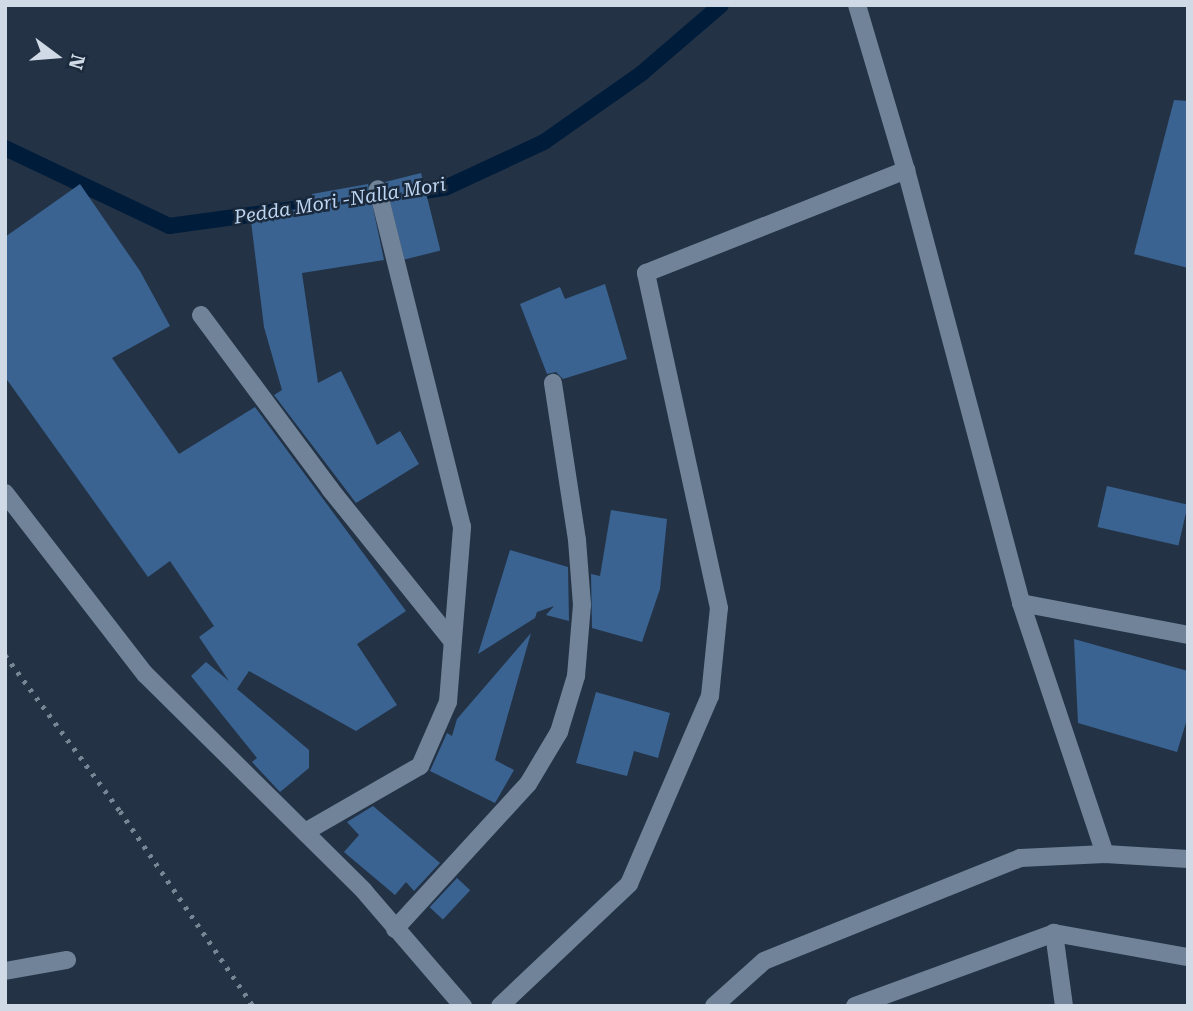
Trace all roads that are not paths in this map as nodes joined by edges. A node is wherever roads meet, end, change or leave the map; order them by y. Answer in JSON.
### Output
{"nodes":[{"id":1,"x":857,"y":5,"type":"edge"},
{"id":2,"x":906,"y":170,"type":"junction"},
{"id":3,"x":378,"y":189,"type":"dead end"},
{"id":4,"x":201,"y":315,"type":"dead end"},
{"id":5,"x":553,"y":383,"type":"dead end"},
{"id":6,"x":5,"y":493,"type":"edge"},
{"id":7,"x":1021,"y":603,"type":"junction"},
{"id":8,"x":1188,"y":635,"type":"edge"},
{"id":9,"x":452,"y":640,"type":"junction"},
{"id":10,"x":305,"y":832,"type":"junction"},
{"id":11,"x":1105,"y":854,"type":"junction"},
{"id":12,"x":1188,"y":859,"type":"edge"},
{"id":13,"x":395,"y":929,"type":"junction"},
{"id":14,"x":1054,"y":933,"type":"junction"},
{"id":15,"x":1188,"y":957,"type":"edge"},
{"id":16,"x":67,"y":960,"type":"dead end"},
{"id":17,"x":5,"y":971,"type":"edge"},
{"id":18,"x":463,"y":1006,"type":"edge"},
{"id":19,"x":500,"y":1006,"type":"edge"},
{"id":20,"x":714,"y":1006,"type":"edge"},
{"id":21,"x":855,"y":1006,"type":"edge"},
{"id":22,"x":1064,"y":1006,"type":"edge"}],
"edges":[{"from":1,"to":2,"type":"street"},
{"from":2,"to":7,"type":"street"},
{"from":2,"to":19,"type":"street"},
{"from":3,"to":9,"type":"street"},
{"from":4,"to":9,"type":"street"},
{"from":5,"to":13,"type":"street"},
{"from":6,"to":10,"type":"street"},
{"from":7,"to":8,"type":"street"},
{"from":7,"to":11,"type":"street"},
{"from":9,"to":10,"type":"street"},
{"from":10,"to":13,"type":"street"},
{"from":11,"to":12,"type":"street"},
{"from":11,"to":20,"type":"street"},
{"from":13,"to":18,"type":"street"},
{"from":14,"to":15,"type":"street"},
{"from":14,"to":21,"type":"street"},
{"from":14,"to":22,"type":"street"},
{"from":16,"to":17,"type":"street"}]}
